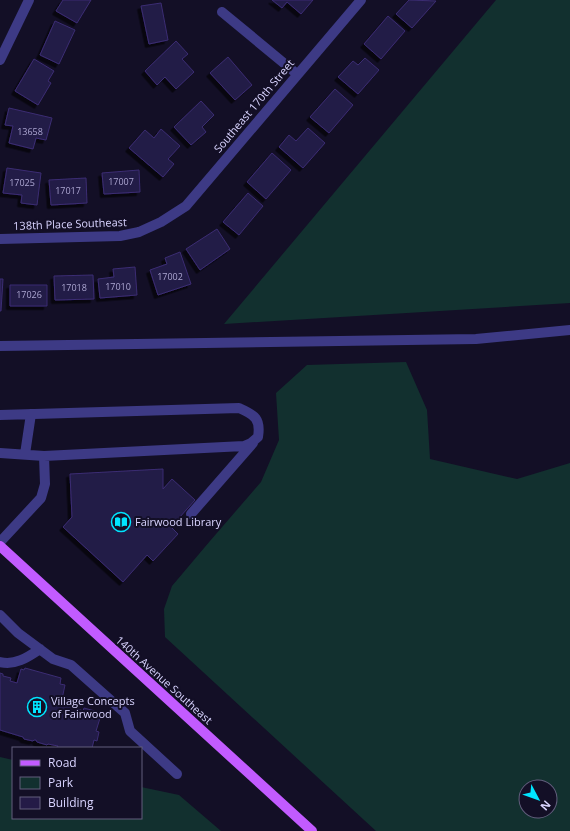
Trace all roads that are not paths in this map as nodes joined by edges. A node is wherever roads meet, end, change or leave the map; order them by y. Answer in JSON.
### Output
{"nodes":[{"id":1,"x":29,"y":0,"type":"edge"},
{"id":2,"x":361,"y":0,"type":"edge"},
{"id":3,"x":222,"y":12,"type":"dead end"},
{"id":4,"x":0,"y":60,"type":"edge"},
{"id":5,"x":297,"y":74,"type":"junction"},
{"id":6,"x":161,"y":222,"type":"joint"},
{"id":7,"x":0,"y":239,"type":"edge"},
{"id":8,"x":570,"y":330,"type":"edge"},
{"id":9,"x":0,"y":346,"type":"edge"},
{"id":10,"x":31,"y":414,"type":"junction"},
{"id":11,"x":0,"y":415,"type":"edge"},
{"id":12,"x":258,"y":437,"type":"junction"},
{"id":13,"x":0,"y":453,"type":"edge"},
{"id":14,"x":25,"y":454,"type":"junction"},
{"id":15,"x":44,"y":456,"type":"junction"},
{"id":16,"x":191,"y":514,"type":"dead end"},
{"id":17,"x":0,"y":542,"type":"edge"},
{"id":18,"x":0,"y":546,"type":"edge"},
{"id":19,"x":0,"y":615,"type":"edge"},
{"id":20,"x":40,"y":649,"type":"junction"},
{"id":21,"x":0,"y":662,"type":"edge"},
{"id":22,"x":177,"y":774,"type":"dead end"},
{"id":23,"x":312,"y":831,"type":"edge"}],
"edges":[{"from":1,"to":4,"type":"street"},
{"from":2,"to":5,"type":"street","name":"Southeast 170th Street"},
{"from":3,"to":5,"type":"street"},
{"from":5,"to":6,"type":"street","name":"Southeast 170th Street"},
{"from":6,"to":7,"type":"street","name":"138th Place Southeast"},
{"from":8,"to":9,"type":"street"},
{"from":10,"to":11,"type":"street"},
{"from":10,"to":12,"type":"street"},
{"from":10,"to":14,"type":"street"},
{"from":12,"to":15,"type":"street"},
{"from":12,"to":16,"type":"street"},
{"from":13,"to":14,"type":"street"},
{"from":14,"to":15,"type":"street"},
{"from":15,"to":17,"type":"street"},
{"from":18,"to":23,"type":"main road","name":"140th Avenue Southeast"},
{"from":19,"to":20,"type":"street"},
{"from":20,"to":21,"type":"street"},
{"from":20,"to":22,"type":"street"}]}
